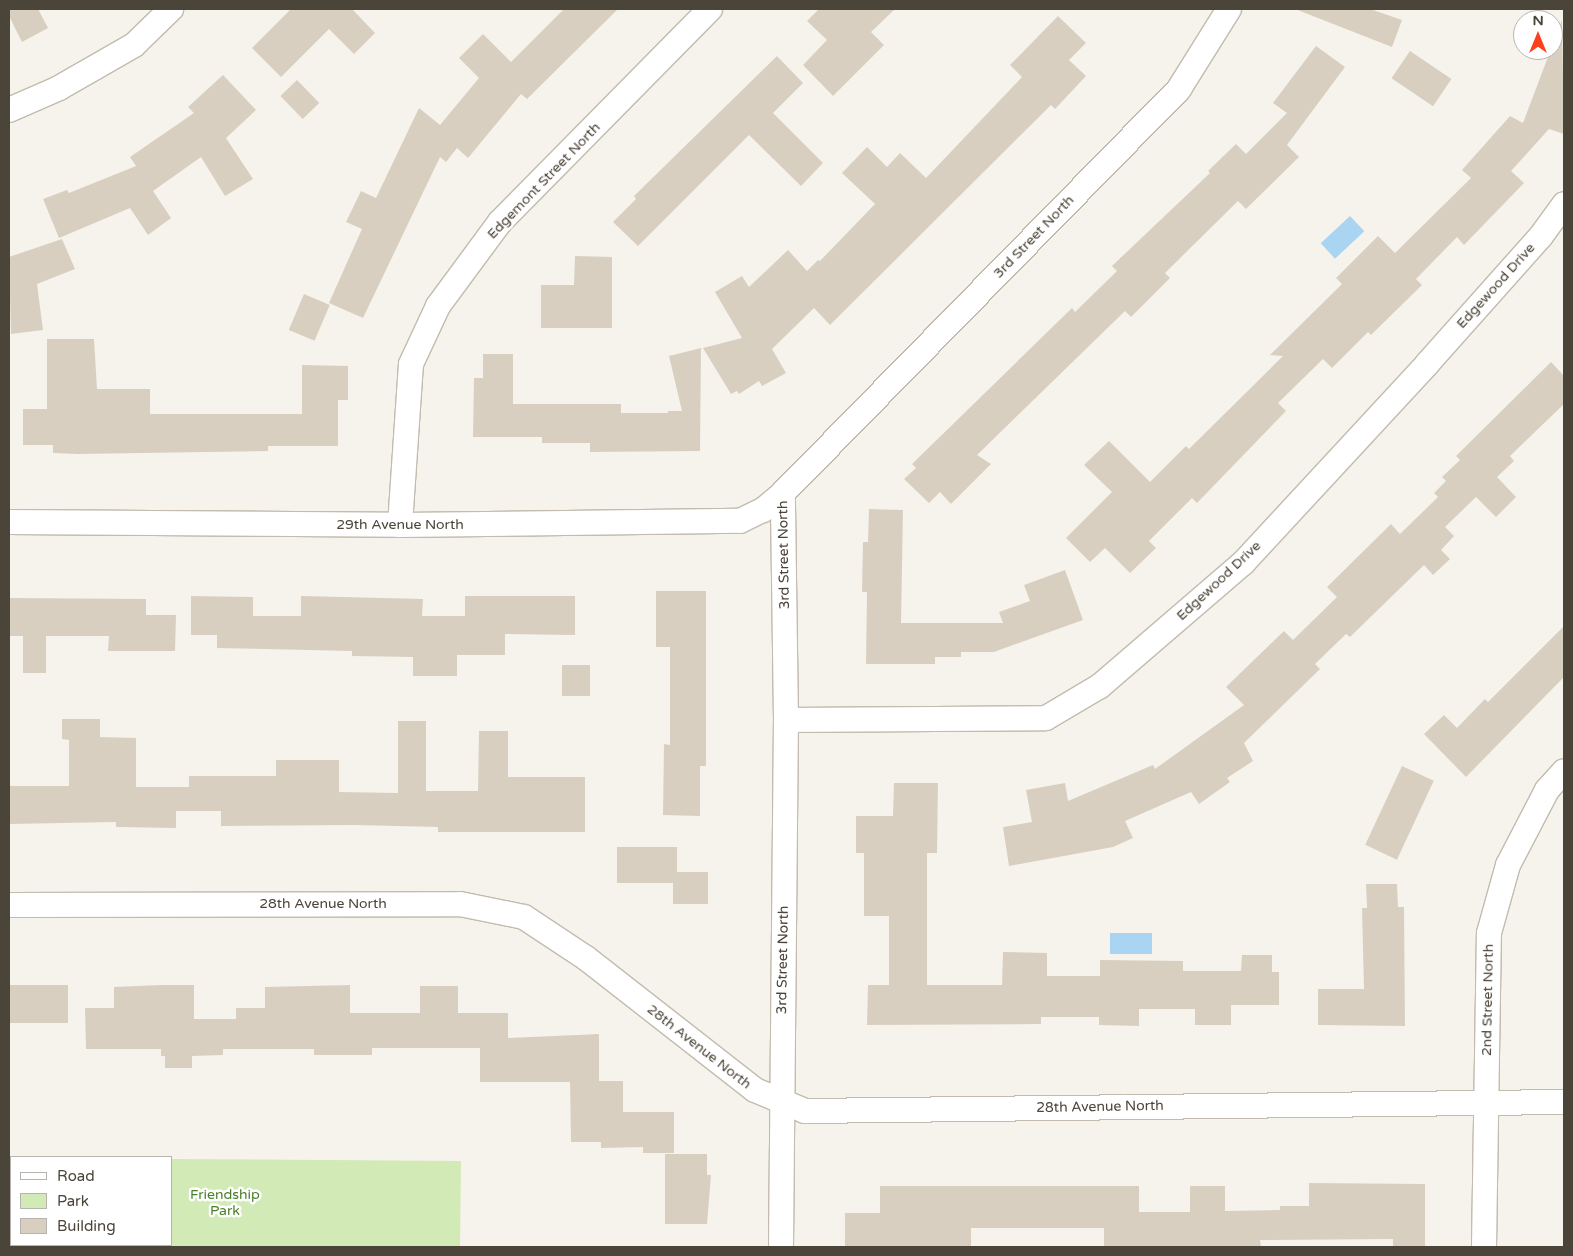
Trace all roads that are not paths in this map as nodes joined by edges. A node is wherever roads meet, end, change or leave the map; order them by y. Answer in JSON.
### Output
{"nodes":[{"id":1,"x":171,"y":9,"type":"edge"},
{"id":2,"x":710,"y":9,"type":"edge"},
{"id":3,"x":1229,"y":9,"type":"edge"},
{"id":4,"x":9,"y":110,"type":"edge"},
{"id":5,"x":1564,"y":204,"type":"edge"},
{"id":6,"x":783,"y":493,"type":"junction"},
{"id":7,"x":9,"y":522,"type":"edge"},
{"id":8,"x":400,"y":525,"type":"junction"},
{"id":9,"x":786,"y":720,"type":"junction"},
{"id":10,"x":1564,"y":771,"type":"edge"},
{"id":11,"x":9,"y":905,"type":"edge"},
{"id":12,"x":1486,"y":1101,"type":"junction"},
{"id":13,"x":782,"y":1102,"type":"junction"},
{"id":14,"x":1564,"y":1102,"type":"edge"},
{"id":15,"x":781,"y":1247,"type":"edge"},
{"id":16,"x":1484,"y":1247,"type":"edge"}],
"edges":[{"from":1,"to":4,"type":"street"},
{"from":2,"to":8,"type":"street","name":"Edgemont Street North"},
{"from":3,"to":6,"type":"street","name":"3rd Street North"},
{"from":5,"to":9,"type":"street","name":"Edgewood Drive"},
{"from":6,"to":8,"type":"street","name":"29th Avenue North"},
{"from":6,"to":9,"type":"street","name":"3rd Street North"},
{"from":7,"to":8,"type":"street","name":"29th Avenue North"},
{"from":9,"to":13,"type":"street","name":"3rd Street North"},
{"from":10,"to":12,"type":"street","name":"2nd Street North"},
{"from":11,"to":13,"type":"street","name":"28th Avenue North"},
{"from":12,"to":13,"type":"street","name":"28th Avenue North"},
{"from":12,"to":14,"type":"street","name":"28th Avenue North"},
{"from":12,"to":16,"type":"street","name":"2nd Street North"},
{"from":13,"to":15,"type":"street","name":"3rd Street North"}]}
